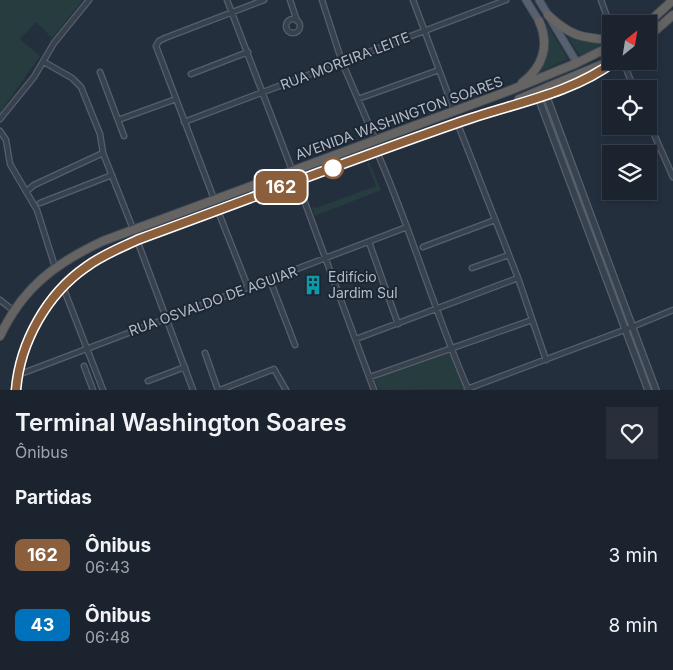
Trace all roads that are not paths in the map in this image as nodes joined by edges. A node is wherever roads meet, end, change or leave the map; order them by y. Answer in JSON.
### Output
{"nodes":[{"id":1,"x":89,"y":0,"type":"edge"},
{"id":2,"x":227,"y":0,"type":"edge"},
{"id":3,"x":264,"y":0,"type":"edge"},
{"id":4,"x":290,"y":0,"type":"edge"},
{"id":5,"x":322,"y":0,"type":"edge"},
{"id":6,"x":413,"y":0,"type":"edge"},
{"id":7,"x":506,"y":0,"type":"edge"},
{"id":8,"x":526,"y":0,"type":"edge"},
{"id":9,"x":539,"y":0,"type":"edge"},
{"id":10,"x":601,"y":0,"type":"edge"},
{"id":11,"x":673,"y":0,"type":"edge"},
{"id":12,"x":232,"y":13,"type":"junction"},
{"id":13,"x":548,"y":14,"type":"junction"},
{"id":14,"x":606,"y":15,"type":"edge"},
{"id":15,"x":657,"y":15,"type":"edge"},
{"id":16,"x":673,"y":15,"type":"edge"},
{"id":17,"x":297,"y":21,"type":"dead end"},
{"id":18,"x":538,"y":21,"type":"joint"},
{"id":19,"x":658,"y":28,"type":"edge"},
{"id":20,"x":424,"y":31,"type":"junction"},
{"id":21,"x":602,"y":40,"type":"edge"},
{"id":22,"x":602,"y":51,"type":"edge"},
{"id":23,"x":248,"y":52,"type":"junction"},
{"id":24,"x":44,"y":62,"type":"junction"},
{"id":25,"x":342,"y":62,"type":"junction"},
{"id":26,"x":578,"y":63,"type":"junction"},
{"id":27,"x":602,"y":64,"type":"edge"},
{"id":28,"x":602,"y":69,"type":"edge"},
{"id":29,"x":439,"y":70,"type":"junction"},
{"id":30,"x":100,"y":72,"type":"dead end"},
{"id":31,"x":191,"y":74,"type":"dead end"},
{"id":32,"x":572,"y":77,"type":"junction"},
{"id":33,"x":511,"y":90,"type":"junction"},
{"id":34,"x":264,"y":91,"type":"junction"},
{"id":35,"x":542,"y":96,"type":"junction"},
{"id":36,"x":176,"y":99,"type":"junction"},
{"id":37,"x":358,"y":99,"type":"junction"},
{"id":38,"x":499,"y":108,"type":"junction"},
{"id":39,"x":454,"y":110,"type":"junction"},
{"id":40,"x":0,"y":119,"type":"edge"},
{"id":41,"x":118,"y":120,"type":"junction"},
{"id":42,"x":184,"y":122,"type":"junction"},
{"id":43,"x":458,"y":122,"type":"junction"},
{"id":44,"x":0,"y":131,"type":"edge"},
{"id":45,"x":654,"y":135,"type":"edge"},
{"id":46,"x":124,"y":136,"type":"dead end"},
{"id":47,"x":375,"y":139,"type":"junction"},
{"id":48,"x":377,"y":152,"type":"junction"},
{"id":49,"x":103,"y":153,"type":"junction"},
{"id":50,"x":292,"y":170,"type":"junction"},
{"id":51,"x":112,"y":175,"type":"junction"},
{"id":52,"x":673,"y":177,"type":"edge"},
{"id":53,"x":297,"y":181,"type":"junction"},
{"id":54,"x":28,"y":190,"type":"junction"},
{"id":55,"x":214,"y":199,"type":"junction"},
{"id":56,"x":40,"y":202,"type":"dead end"},
{"id":57,"x":218,"y":211,"type":"junction"},
{"id":58,"x":495,"y":220,"type":"junction"},
{"id":59,"x":407,"y":227,"type":"junction"},
{"id":60,"x":133,"y":229,"type":"junction"},
{"id":61,"x":137,"y":240,"type":"junction"},
{"id":62,"x":368,"y":242,"type":"junction"},
{"id":63,"x":423,"y":248,"type":"dead end"},
{"id":64,"x":508,"y":255,"type":"junction"},
{"id":65,"x":326,"y":257,"type":"junction"},
{"id":66,"x":54,"y":267,"type":"junction"},
{"id":67,"x":472,"y":268,"type":"dead end"},
{"id":68,"x":518,"y":278,"type":"junction"},
{"id":69,"x":270,"y":280,"type":"junction"},
{"id":70,"x":62,"y":287,"type":"junction"},
{"id":71,"x":618,"y":287,"type":"junction"},
{"id":72,"x":248,"y":288,"type":"junction"},
{"id":73,"x":612,"y":290,"type":"junction"},
{"id":74,"x":0,"y":300,"type":"edge"},
{"id":75,"x":436,"y":308,"type":"junction"},
{"id":76,"x":673,"y":310,"type":"edge"},
{"id":77,"x":14,"y":311,"type":"junction"},
{"id":78,"x":166,"y":317,"type":"junction"},
{"id":79,"x":532,"y":320,"type":"junction"},
{"id":80,"x":398,"y":324,"type":"junction"},
{"id":81,"x":630,"y":328,"type":"junction"},
{"id":82,"x":0,"y":336,"type":"edge"},
{"id":83,"x":356,"y":339,"type":"junction"},
{"id":84,"x":295,"y":345,"type":"dead end"},
{"id":85,"x":86,"y":348,"type":"junction"},
{"id":86,"x":450,"y":349,"type":"junction"},
{"id":87,"x":205,"y":353,"type":"dead end"},
{"id":88,"x":546,"y":360,"type":"junction"},
{"id":89,"x":84,"y":366,"type":"dead end"},
{"id":90,"x":185,"y":367,"type":"junction"},
{"id":91,"x":18,"y":375,"type":"junction"},
{"id":92,"x":370,"y":377,"type":"junction"},
{"id":93,"x":148,"y":381,"type":"dead end"},
{"id":94,"x":16,"y":390,"type":"edge"},
{"id":95,"x":93,"y":390,"type":"edge"},
{"id":96,"x":103,"y":390,"type":"edge"},
{"id":97,"x":193,"y":390,"type":"edge"},
{"id":98,"x":219,"y":390,"type":"edge"},
{"id":99,"x":286,"y":390,"type":"edge"},
{"id":100,"x":374,"y":390,"type":"edge"},
{"id":101,"x":466,"y":390,"type":"edge"},
{"id":102,"x":653,"y":390,"type":"edge"}],
"edges":[{"from":1,"to":24,"type":"street"},
{"from":2,"to":12,"type":"street"},
{"from":3,"to":12,"type":"street"},
{"from":4,"to":17,"type":"street"},
{"from":5,"to":25,"type":"street"},
{"from":6,"to":20,"type":"street"},
{"from":7,"to":20,"type":"street","name":"RUA MOREIRA LEITE"},
{"from":8,"to":18,"type":"main road"},
{"from":9,"to":13,"type":"main road"},
{"from":10,"to":14,"type":"street"},
{"from":11,"to":15,"type":"highway"},
{"from":12,"to":23,"type":"street"},
{"from":12,"to":36,"type":"street"},
{"from":13,"to":21,"type":"highway"},
{"from":13,"to":26,"type":"main road"},
{"from":16,"to":19,"type":"highway"},
{"from":18,"to":33,"type":"highway"},
{"from":20,"to":25,"type":"street","name":"RUA MOREIRA LEITE"},
{"from":20,"to":29,"type":"street"},
{"from":22,"to":26,"type":"highway","name":"AVENIDA WASHINGTON SOARES"},
{"from":23,"to":31,"type":"street"},
{"from":23,"to":34,"type":"street"},
{"from":24,"to":40,"type":"street"},
{"from":24,"to":49,"type":"street"},
{"from":25,"to":34,"type":"street","name":"RUA MOREIRA LEITE"},
{"from":25,"to":37,"type":"street"},
{"from":26,"to":32,"type":"highway"},
{"from":26,"to":33,"type":"highway","name":"AVENIDA WASHINGTON SOARES"},
{"from":27,"to":32,"type":"highway"},
{"from":28,"to":35,"type":"highway","name":"AVENIDA WASHINGTON SOARES"},
{"from":29,"to":37,"type":"street"},
{"from":29,"to":39,"type":"street"},
{"from":30,"to":41,"type":"street"},
{"from":32,"to":38,"type":"highway"},
{"from":33,"to":39,"type":"highway","name":"AVENIDA WASHINGTON SOARES"},
{"from":34,"to":42,"type":"street","name":"RUA MOREIRA LEITE"},
{"from":34,"to":50,"type":"street"},
{"from":35,"to":38,"type":"highway","name":"AVENIDA WASHINGTON SOARES"},
{"from":35,"to":71,"type":"street"},
{"from":35,"to":73,"type":"street"},
{"from":36,"to":41,"type":"street"},
{"from":36,"to":42,"type":"street"},
{"from":37,"to":47,"type":"street"},
{"from":38,"to":43,"type":"highway","name":"AVENIDA WASHINGTON SOARES"},
{"from":39,"to":47,"type":"highway","name":"AVENIDA WASHINGTON SOARES"},
{"from":41,"to":46,"type":"street"},
{"from":42,"to":55,"type":"street"},
{"from":43,"to":48,"type":"highway","name":"AVENIDA WASHINGTON SOARES"},
{"from":43,"to":58,"type":"street"},
{"from":44,"to":54,"type":"street"},
{"from":45,"to":52,"type":"street"},
{"from":47,"to":50,"type":"highway","name":"AVENIDA WASHINGTON SOARES"},
{"from":48,"to":53,"type":"highway","name":"AVENIDA WASHINGTON SOARES"},
{"from":48,"to":59,"type":"street"},
{"from":49,"to":51,"type":"street"},
{"from":49,"to":54,"type":"street"},
{"from":50,"to":55,"type":"highway","name":"AVENIDA WASHINGTON SOARES"},
{"from":51,"to":56,"type":"street"},
{"from":51,"to":60,"type":"street"},
{"from":53,"to":57,"type":"highway","name":"AVENIDA WASHINGTON SOARES"},
{"from":53,"to":65,"type":"street"},
{"from":54,"to":66,"type":"street"},
{"from":55,"to":60,"type":"highway","name":"AVENIDA WASHINGTON SOARES"},
{"from":57,"to":61,"type":"highway","name":"AVENIDA WASHINGTON SOARES"},
{"from":57,"to":72,"type":"street"},
{"from":58,"to":63,"type":"street"},
{"from":58,"to":64,"type":"street"},
{"from":59,"to":62,"type":"street","name":"RUA OSVALDO DE AGUIAR"},
{"from":59,"to":75,"type":"street"},
{"from":60,"to":66,"type":"highway","name":"AVENIDA WASHINGTON SOARES"},
{"from":61,"to":70,"type":"highway","name":"AVENIDA WASHINGTON SOARES"},
{"from":61,"to":78,"type":"street"},
{"from":62,"to":65,"type":"street","name":"RUA OSVALDO DE AGUIAR"},
{"from":62,"to":80,"type":"street"},
{"from":64,"to":67,"type":"street"},
{"from":64,"to":68,"type":"street"},
{"from":65,"to":69,"type":"street","name":"RUA OSVALDO DE AGUIAR"},
{"from":65,"to":83,"type":"street"},
{"from":66,"to":77,"type":"highway","name":"AVENIDA WASHINGTON SOARES"},
{"from":68,"to":75,"type":"street"},
{"from":68,"to":79,"type":"street"},
{"from":69,"to":72,"type":"street","name":"RUA OSVALDO DE AGUIAR"},
{"from":69,"to":84,"type":"street"},
{"from":70,"to":85,"type":"street"},
{"from":70,"to":91,"type":"highway","name":"AVENIDA WASHINGTON SOARES"},
{"from":71,"to":73,"type":"street"},
{"from":71,"to":81,"type":"street"},
{"from":72,"to":78,"type":"street","name":"RUA OSVALDO DE AGUIAR"},
{"from":73,"to":81,"type":"street"},
{"from":74,"to":77,"type":"street"},
{"from":75,"to":80,"type":"street"},
{"from":75,"to":86,"type":"street"},
{"from":76,"to":81,"type":"street"},
{"from":77,"to":82,"type":"highway","name":"AVENIDA WASHINGTON SOARES"},
{"from":78,"to":85,"type":"street","name":"RUA OSVALDO DE AGUIAR"},
{"from":78,"to":90,"type":"street"},
{"from":79,"to":86,"type":"street"},
{"from":79,"to":88,"type":"street"},
{"from":80,"to":83,"type":"street"},
{"from":81,"to":88,"type":"street"},
{"from":81,"to":102,"type":"street"},
{"from":83,"to":92,"type":"street"},
{"from":85,"to":91,"type":"street","name":"RUA OSVALDO DE AGUIAR"},
{"from":85,"to":96,"type":"street"},
{"from":86,"to":92,"type":"street"},
{"from":86,"to":101,"type":"street"},
{"from":87,"to":98,"type":"street"},
{"from":88,"to":101,"type":"street"},
{"from":89,"to":95,"type":"street"},
{"from":90,"to":93,"type":"street"},
{"from":90,"to":97,"type":"street"},
{"from":91,"to":94,"type":"highway","name":"AVENIDA WASHINGTON SOARES"},
{"from":92,"to":100,"type":"street"},
{"from":98,"to":99,"type":"street"}]}
